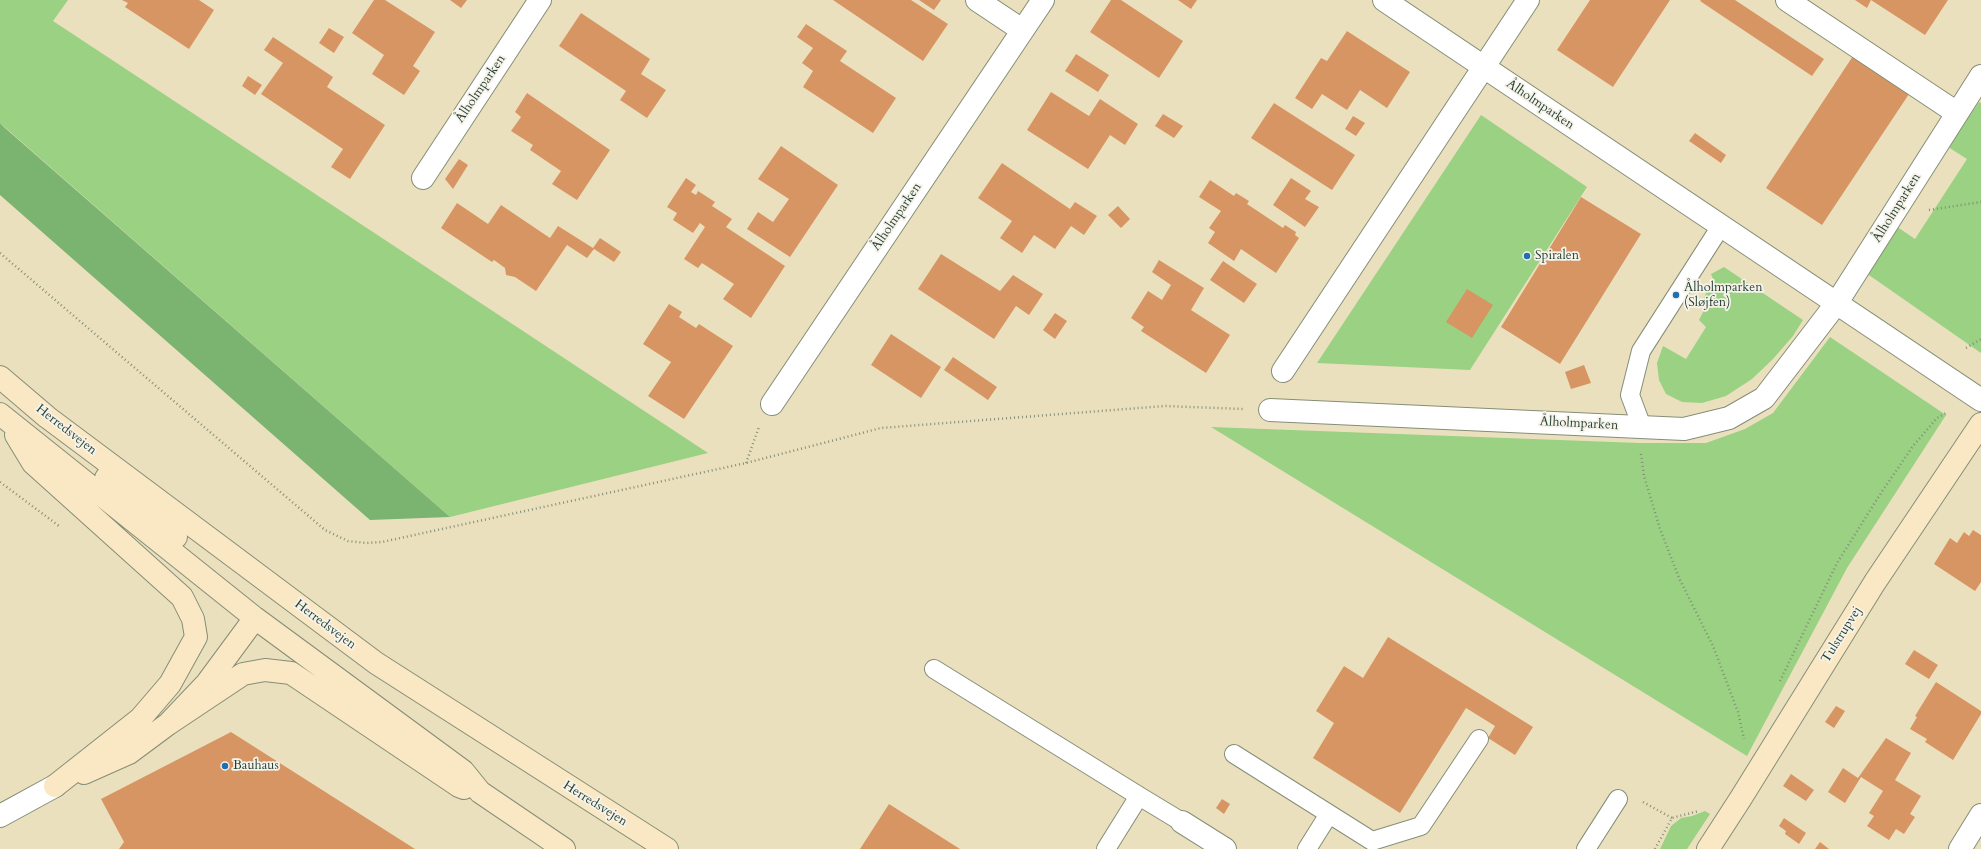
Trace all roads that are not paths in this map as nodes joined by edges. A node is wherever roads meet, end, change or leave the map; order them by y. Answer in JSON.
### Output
{"nodes":[{"id":1,"x":540,"y":0,"type":"edge"},
{"id":2,"x":977,"y":0,"type":"edge"},
{"id":3,"x":1043,"y":0,"type":"edge"},
{"id":4,"x":1384,"y":0,"type":"edge"},
{"id":5,"x":1528,"y":0,"type":"edge"},
{"id":6,"x":1787,"y":0,"type":"edge"},
{"id":7,"x":1022,"y":30,"type":"junction"},
{"id":8,"x":1483,"y":66,"type":"junction"},
{"id":9,"x":1981,"y":76,"type":"edge"},
{"id":10,"x":1957,"y":113,"type":"junction"},
{"id":11,"x":422,"y":178,"type":"dead end"},
{"id":12,"x":1721,"y":226,"type":"junction"},
{"id":13,"x":1836,"y":304,"type":"junction"},
{"id":14,"x":1283,"y":371,"type":"dead end"},
{"id":15,"x":0,"y":377,"type":"edge"},
{"id":16,"x":1981,"y":400,"type":"edge"},
{"id":17,"x":772,"y":404,"type":"road end"},
{"id":18,"x":1270,"y":410,"type":"road end"},
{"id":19,"x":47,"y":416,"type":"junction"},
{"id":20,"x":3,"y":417,"type":"edge"},
{"id":21,"x":1981,"y":424,"type":"edge"},
{"id":22,"x":1642,"y":427,"type":"junction"},
{"id":23,"x":255,"y":618,"type":"junction"},
{"id":24,"x":934,"y":669,"type":"dead end"},
{"id":25,"x":168,"y":724,"type":"junction"},
{"id":26,"x":1479,"y":739,"type":"dead end"},
{"id":27,"x":1234,"y":754,"type":"dead end"},
{"id":28,"x":55,"y":786,"type":"junction"},
{"id":29,"x":480,"y":792,"type":"junction"},
{"id":30,"x":1139,"y":796,"type":"junction"},
{"id":31,"x":1618,"y":800,"type":"dead end"},
{"id":32,"x":1329,"y":814,"type":"junction"},
{"id":33,"x":0,"y":816,"type":"edge"},
{"id":34,"x":1981,"y":816,"type":"edge"},
{"id":35,"x":1182,"y":822,"type":"joint"},
{"id":36,"x":564,"y":849,"type":"edge"},
{"id":37,"x":667,"y":849,"type":"edge"},
{"id":38,"x":1106,"y":849,"type":"edge"},
{"id":39,"x":1225,"y":849,"type":"edge"},
{"id":40,"x":1307,"y":849,"type":"edge"},
{"id":41,"x":1586,"y":849,"type":"edge"},
{"id":42,"x":1708,"y":849,"type":"edge"},
{"id":43,"x":1960,"y":849,"type":"edge"}],
"edges":[{"from":1,"to":11,"type":"street","name":"Ålholmparken"},
{"from":2,"to":7,"type":"street"},
{"from":3,"to":7,"type":"street","name":"Ålholmparken"},
{"from":4,"to":8,"type":"street","name":"Ålholmparken"},
{"from":5,"to":8,"type":"street"},
{"from":6,"to":10,"type":"street"},
{"from":7,"to":17,"type":"street","name":"Ålholmparken"},
{"from":8,"to":12,"type":"street","name":"Ålholmparken"},
{"from":8,"to":14,"type":"street"},
{"from":9,"to":10,"type":"street","name":"Ålholmparken"},
{"from":10,"to":13,"type":"street","name":"Ålholmparken"},
{"from":12,"to":13,"type":"street","name":"Ålholmparken"},
{"from":12,"to":22,"type":"lane"},
{"from":13,"to":16,"type":"street","name":"Ålholmparken"},
{"from":13,"to":22,"type":"street","name":"Ålholmparken"},
{"from":15,"to":19,"type":"street","name":"Herredsvejen"},
{"from":18,"to":22,"type":"street","name":"Ålholmparken"},
{"from":19,"to":23,"type":"street"},
{"from":19,"to":37,"type":"street","name":"Herredsvejen"},
{"from":20,"to":23,"type":"street"},
{"from":20,"to":28,"type":"street"},
{"from":21,"to":42,"type":"street","name":"Tulstrupvej"},
{"from":23,"to":25,"type":"street"},
{"from":23,"to":29,"type":"street"},
{"from":24,"to":30,"type":"lane"},
{"from":25,"to":28,"type":"street"},
{"from":25,"to":29,"type":"street"},
{"from":26,"to":32,"type":"lane"},
{"from":27,"to":32,"type":"lane"},
{"from":28,"to":33,"type":"street"},
{"from":29,"to":36,"type":"street"},
{"from":30,"to":35,"type":"lane"},
{"from":30,"to":38,"type":"lane"},
{"from":31,"to":41,"type":"lane"},
{"from":32,"to":40,"type":"lane"},
{"from":34,"to":43,"type":"street"},
{"from":35,"to":39,"type":"street"}]}
